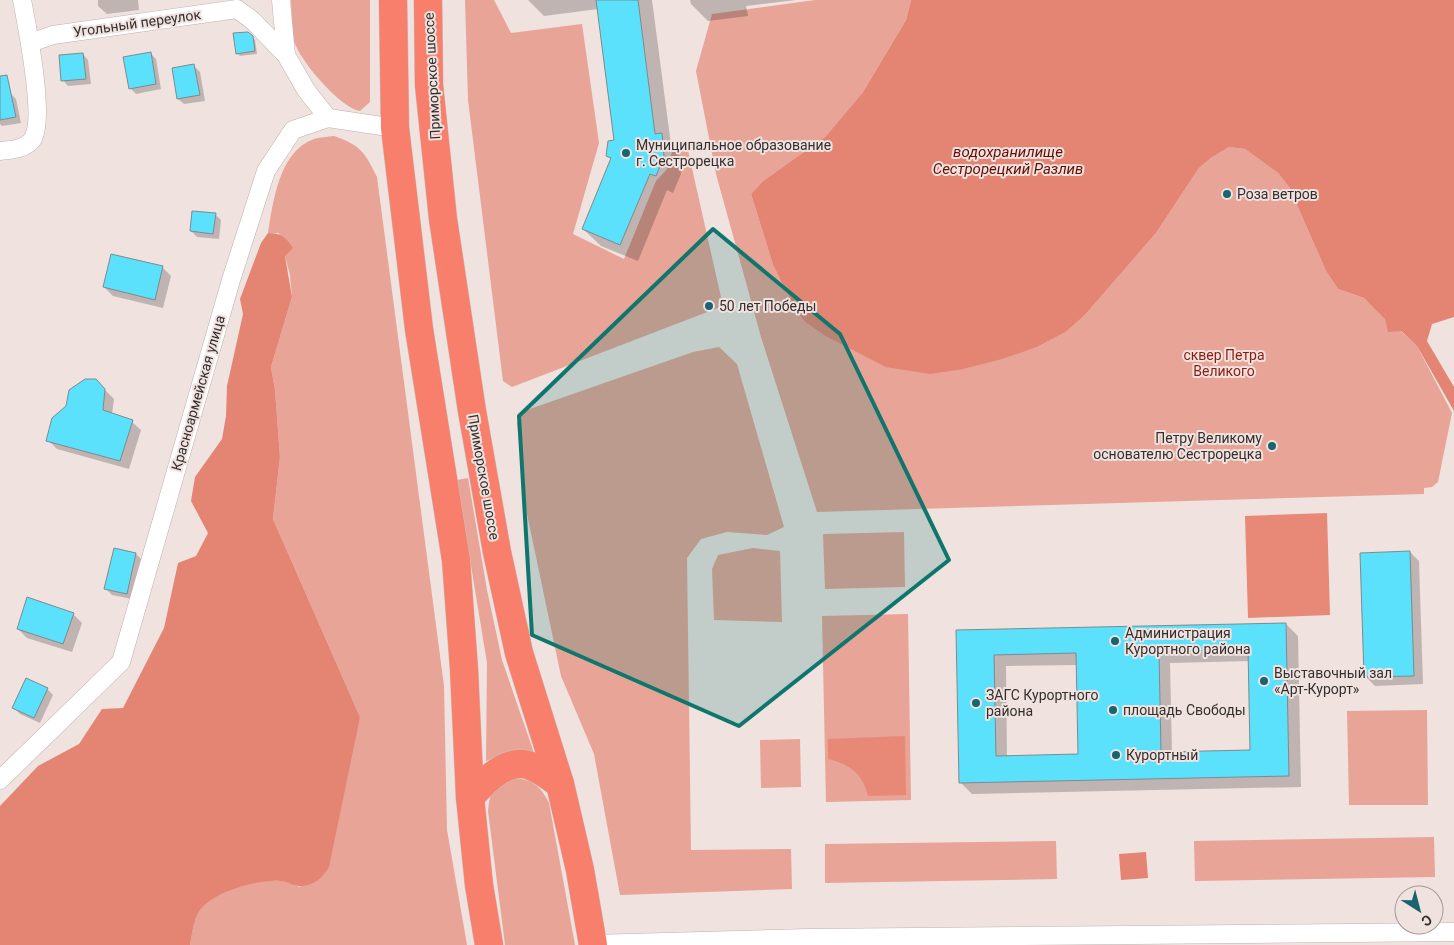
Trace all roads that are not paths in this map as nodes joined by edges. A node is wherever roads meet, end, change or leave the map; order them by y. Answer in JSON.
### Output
{"nodes":[{"id":1,"x":22,"y":0,"type":"edge"},
{"id":2,"x":281,"y":0,"type":"edge"},
{"id":3,"x":393,"y":0,"type":"edge"},
{"id":4,"x":428,"y":0,"type":"edge"},
{"id":5,"x":30,"y":42,"type":"junction"},
{"id":6,"x":286,"y":55,"type":"junction"},
{"id":7,"x":328,"y":118,"type":"junction"},
{"id":8,"x":395,"y":128,"type":"junction"},
{"id":9,"x":0,"y":152,"type":"edge"},
{"id":10,"x":0,"y":780,"type":"edge"},
{"id":11,"x":560,"y":784,"type":"junction"},
{"id":12,"x":470,"y":796,"type":"junction"},
{"id":13,"x":1454,"y":932,"type":"edge"},
{"id":14,"x":715,"y":942,"type":"edge"},
{"id":15,"x":489,"y":945,"type":"edge"},
{"id":16,"x":593,"y":945,"type":"edge"}],
"edges":[{"from":1,"to":5,"type":"street"},
{"from":2,"to":6,"type":"street"},
{"from":3,"to":8,"type":"highway"},
{"from":4,"to":11,"type":"highway","name":"Приморское шоссе"},
{"from":5,"to":6,"type":"street","name":"Угольный переулок"},
{"from":5,"to":9,"type":"street"},
{"from":6,"to":7,"type":"street"},
{"from":7,"to":8,"type":"street"},
{"from":7,"to":10,"type":"street","name":"Красноармейская улица"},
{"from":8,"to":12,"type":"highway"},
{"from":11,"to":12,"type":"highway"},
{"from":11,"to":16,"type":"highway","name":"Приморское шоссе"},
{"from":12,"to":15,"type":"highway"},
{"from":13,"to":14,"type":"street"},
{"from":14,"to":16,"type":"street"}]}
